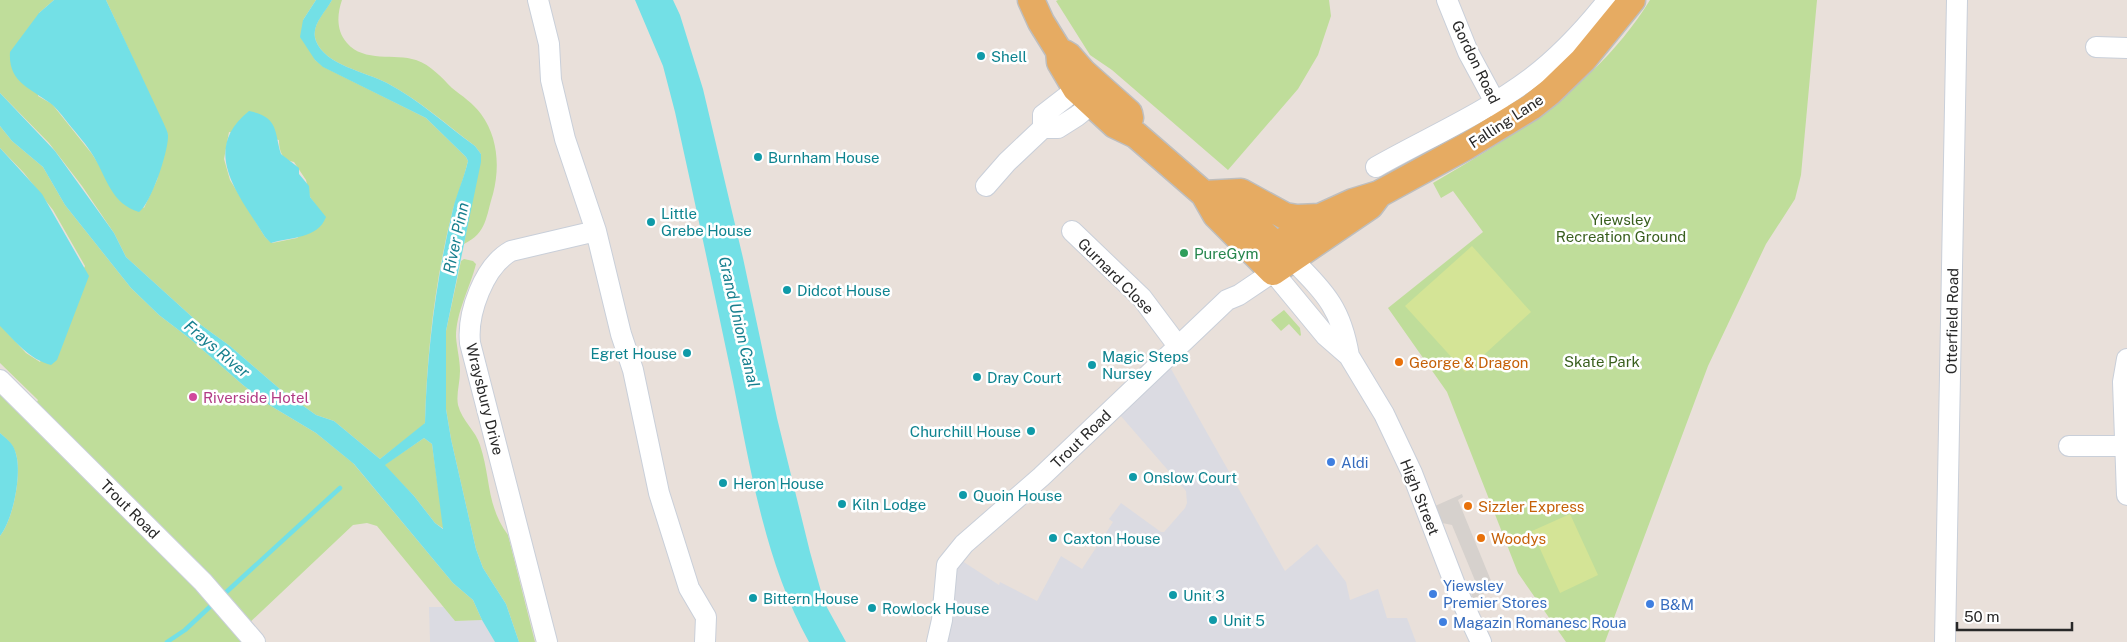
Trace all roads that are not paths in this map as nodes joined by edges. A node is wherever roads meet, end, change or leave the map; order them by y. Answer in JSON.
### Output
{"nodes":[{"id":1,"x":538,"y":0,"type":"edge"},
{"id":2,"x":1031,"y":0,"type":"edge"},
{"id":3,"x":1448,"y":0,"type":"edge"},
{"id":4,"x":1608,"y":0,"type":"edge"},
{"id":5,"x":1632,"y":0,"type":"edge"},
{"id":6,"x":1957,"y":0,"type":"edge"},
{"id":7,"x":2096,"y":47,"type":"dead end"},
{"id":8,"x":2127,"y":48,"type":"edge"},
{"id":9,"x":1091,"y":91,"type":"junction"},
{"id":10,"x":1501,"y":113,"type":"junction"},
{"id":11,"x":1376,"y":167,"type":"dead end"},
{"id":12,"x":986,"y":186,"type":"dead end"},
{"id":13,"x":1204,"y":194,"type":"junction"},
{"id":14,"x":1379,"y":194,"type":"junction"},
{"id":15,"x":1320,"y":217,"type":"junction"},
{"id":16,"x":596,"y":231,"type":"junction"},
{"id":17,"x":1072,"y":231,"type":"dead end"},
{"id":18,"x":1276,"y":259,"type":"junction"},
{"id":19,"x":1178,"y":346,"type":"junction"},
{"id":20,"x":2127,"y":360,"type":"edge"},
{"id":21,"x":0,"y":380,"type":"edge"},
{"id":22,"x":2069,"y":446,"type":"dead end"},
{"id":23,"x":2125,"y":446,"type":"junction"},
{"id":24,"x":2127,"y":495,"type":"edge"},
{"id":25,"x":256,"y":642,"type":"edge"},
{"id":26,"x":547,"y":642,"type":"edge"},
{"id":27,"x":705,"y":642,"type":"edge"},
{"id":28,"x":938,"y":642,"type":"edge"},
{"id":29,"x":1481,"y":642,"type":"edge"},
{"id":30,"x":1945,"y":642,"type":"edge"}],
"edges":[{"from":1,"to":16,"type":"street"},
{"from":2,"to":9,"type":"main road","name":"High Street"},
{"from":3,"to":10,"type":"street","name":"Gordon Road"},
{"from":4,"to":10,"type":"street","name":"Falling Lane"},
{"from":5,"to":10,"type":"main road","name":"Falling Lane"},
{"from":6,"to":30,"type":"street","name":"Otterfield Road"},
{"from":7,"to":8,"type":"street"},
{"from":9,"to":12,"type":"street"},
{"from":9,"to":13,"type":"main road","name":"High Street"},
{"from":10,"to":11,"type":"street","name":"Falling Lane"},
{"from":10,"to":14,"type":"main road","name":"Falling Lane"},
{"from":13,"to":15,"type":"main road"},
{"from":13,"to":18,"type":"main road","name":"High Street"},
{"from":14,"to":15,"type":"main road","name":"Falling Lane"},
{"from":14,"to":18,"type":"main road","name":"Falling Lane"},
{"from":15,"to":18,"type":"main road","name":"Falling Lane"},
{"from":16,"to":26,"type":"street","name":"Wraysbury Drive"},
{"from":16,"to":27,"type":"street"},
{"from":17,"to":19,"type":"street","name":"Gurnard Close"},
{"from":18,"to":19,"type":"street","name":"Trout Road"},
{"from":18,"to":29,"type":"street","name":"High Street"},
{"from":19,"to":28,"type":"street","name":"Trout Road"},
{"from":20,"to":23,"type":"street"},
{"from":21,"to":25,"type":"street","name":"Trout Road"},
{"from":22,"to":23,"type":"street"},
{"from":23,"to":24,"type":"street"}]}
